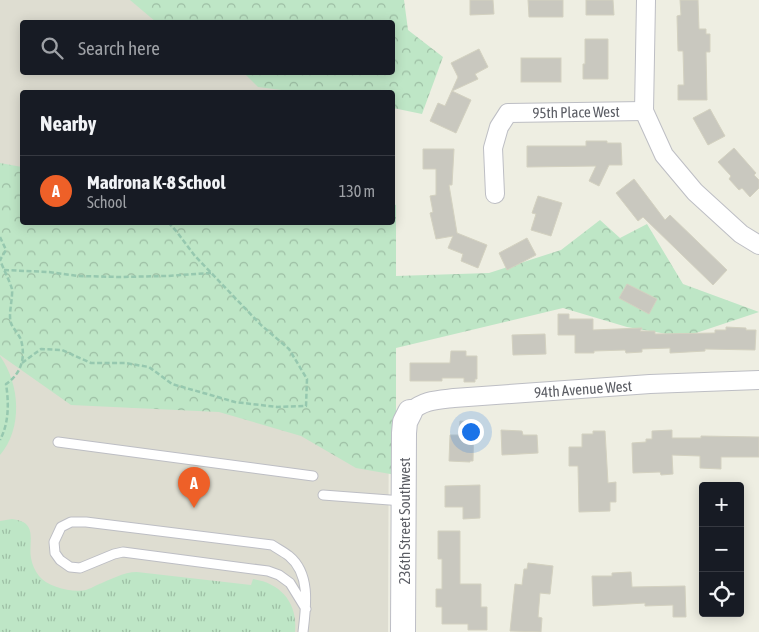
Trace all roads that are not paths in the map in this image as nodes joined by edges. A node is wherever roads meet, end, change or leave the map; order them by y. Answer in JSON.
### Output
{"nodes":[{"id":1,"x":646,"y":0,"type":"edge"},
{"id":2,"x":644,"y":111,"type":"junction"},
{"id":3,"x":495,"y":194,"type":"dead end"},
{"id":4,"x":759,"y":245,"type":"edge"},
{"id":5,"x":759,"y":380,"type":"edge"},
{"id":6,"x":410,"y":412,"type":"joint"},
{"id":7,"x":58,"y":442,"type":"dead end"},
{"id":8,"x":313,"y":476,"type":"dead end"},
{"id":9,"x":323,"y":495,"type":"dead end"},
{"id":10,"x":404,"y":501,"type":"junction"},
{"id":11,"x":306,"y":609,"type":"junction"},
{"id":12,"x":303,"y":632,"type":"edge"},
{"id":13,"x":403,"y":632,"type":"edge"}],
"edges":[{"from":1,"to":2,"type":"street"},
{"from":2,"to":3,"type":"street","name":"95th Place West"},
{"from":2,"to":4,"type":"street"},
{"from":5,"to":6,"type":"street","name":"94th Avenue West"},
{"from":6,"to":10,"type":"street","name":"236th Street Southwest"},
{"from":7,"to":8,"type":"lane"},
{"from":9,"to":10,"type":"lane"},
{"from":10,"to":13,"type":"street","name":"236th Street Southwest"},
{"from":11,"to":11,"type":"lane"},
{"from":11,"to":12,"type":"lane"}]}
